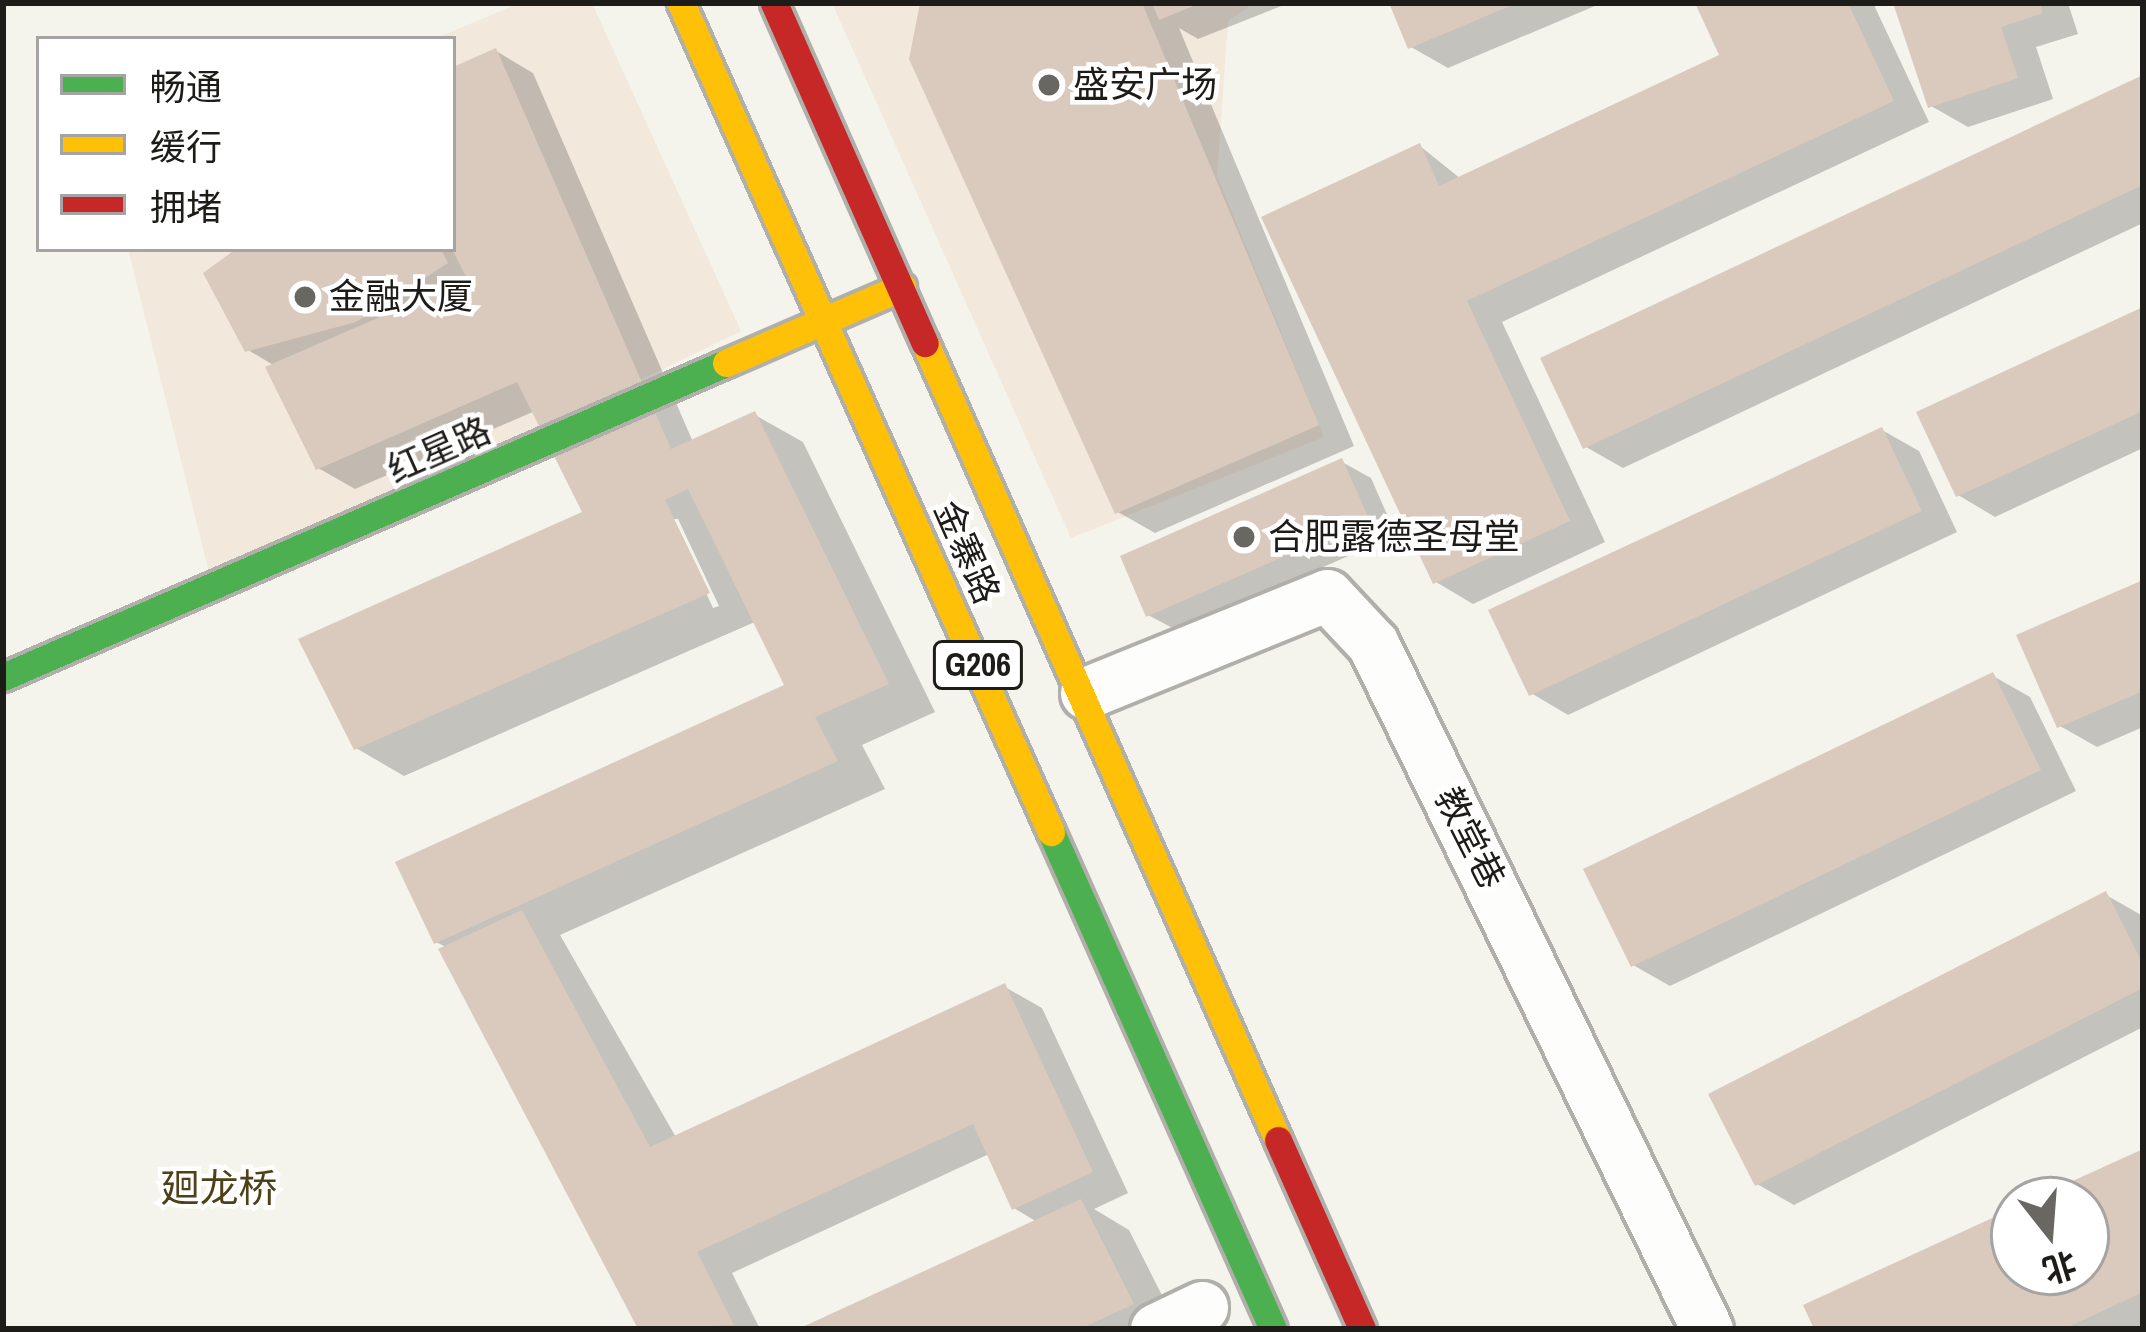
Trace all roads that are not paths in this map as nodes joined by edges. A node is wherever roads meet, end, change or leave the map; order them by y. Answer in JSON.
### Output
{"nodes":[{"id":1,"x":681,"y":3,"type":"edge"},
{"id":2,"x":774,"y":3,"type":"edge"},
{"id":3,"x":902,"y":287,"type":"junction"},
{"id":4,"x":825,"y":320,"type":"junction"},
{"id":5,"x":3,"y":677,"type":"edge"},
{"id":6,"x":1086,"y":693,"type":"junction"},
{"id":7,"x":1202,"y":1307,"type":"dead end"},
{"id":8,"x":1156,"y":1329,"type":"edge"},
{"id":9,"x":1273,"y":1329,"type":"edge"},
{"id":10,"x":1362,"y":1329,"type":"edge"},
{"id":11,"x":1707,"y":1329,"type":"edge"}],
"edges":[{"from":1,"to":4,"type":"main road","name":"金寨路","number":"G206"},
{"from":2,"to":3,"type":"main road","name":"金寨路"},
{"from":3,"to":4,"type":"main road","name":"红星路"},
{"from":3,"to":6,"type":"main road","name":"金寨路"},
{"from":4,"to":5,"type":"main road","name":"红星路"},
{"from":4,"to":9,"type":"main road","name":"金寨路","number":"G206"},
{"from":6,"to":10,"type":"main road","name":"金寨路"},
{"from":6,"to":11,"type":"street","name":"教堂巷"},
{"from":7,"to":8,"type":"street"}]}
